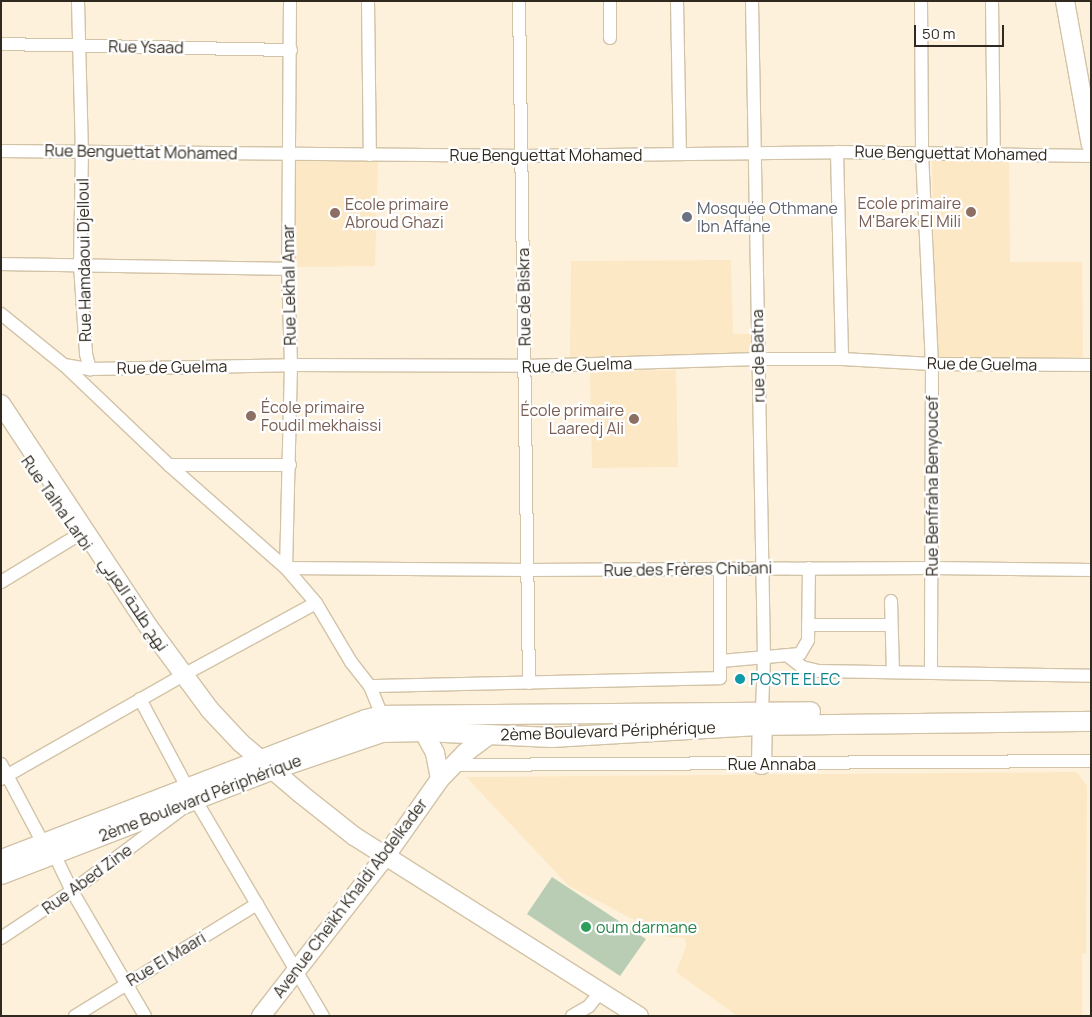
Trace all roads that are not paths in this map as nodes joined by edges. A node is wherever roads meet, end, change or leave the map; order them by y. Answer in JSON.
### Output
{"nodes":[{"id":1,"x":78,"y":1,"type":"edge"},
{"id":2,"x":290,"y":1,"type":"edge"},
{"id":3,"x":368,"y":1,"type":"edge"},
{"id":4,"x":519,"y":1,"type":"edge"},
{"id":5,"x":610,"y":1,"type":"edge"},
{"id":6,"x":677,"y":1,"type":"edge"},
{"id":7,"x":752,"y":1,"type":"edge"},
{"id":8,"x":921,"y":1,"type":"edge"},
{"id":9,"x":992,"y":1,"type":"edge"},
{"id":10,"x":1065,"y":1,"type":"edge"},
{"id":11,"x":610,"y":38,"type":"dead end"},
{"id":12,"x":1,"y":44,"type":"edge"},
{"id":13,"x":80,"y":45,"type":"junction"},
{"id":14,"x":291,"y":50,"type":"junction"},
{"id":15,"x":1091,"y":145,"type":"edge"},
{"id":16,"x":82,"y":150,"type":"junction"},
{"id":17,"x":1,"y":151,"type":"edge"},
{"id":18,"x":837,"y":152,"type":"junction"},
{"id":19,"x":754,"y":153,"type":"junction"},
{"id":20,"x":922,"y":153,"type":"junction"},
{"id":21,"x":680,"y":154,"type":"junction"},
{"id":22,"x":994,"y":154,"type":"junction"},
{"id":23,"x":289,"y":155,"type":"junction"},
{"id":24,"x":370,"y":156,"type":"junction"},
{"id":25,"x":522,"y":156,"type":"junction"},
{"id":26,"x":1091,"y":156,"type":"edge"},
{"id":27,"x":1,"y":264,"type":"edge"},
{"id":28,"x":80,"y":265,"type":"junction"},
{"id":29,"x":288,"y":269,"type":"junction"},
{"id":30,"x":1,"y":314,"type":"edge"},
{"id":31,"x":758,"y":359,"type":"junction"},
{"id":32,"x":842,"y":359,"type":"junction"},
{"id":33,"x":932,"y":364,"type":"junction"},
{"id":34,"x":64,"y":365,"type":"junction"},
{"id":35,"x":291,"y":365,"type":"junction"},
{"id":36,"x":1091,"y":365,"type":"edge"},
{"id":37,"x":525,"y":366,"type":"junction"},
{"id":38,"x":90,"y":369,"type":"junction"},
{"id":39,"x":1,"y":404,"type":"edge"},
{"id":40,"x":1,"y":422,"type":"edge"},
{"id":41,"x":169,"y":465,"type":"junction"},
{"id":42,"x":290,"y":465,"type":"junction"},
{"id":43,"x":80,"y":534,"type":"junction"},
{"id":44,"x":286,"y":568,"type":"junction"},
{"id":45,"x":762,"y":568,"type":"junction"},
{"id":46,"x":809,"y":568,"type":"junction"},
{"id":47,"x":932,"y":568,"type":"junction"},
{"id":48,"x":528,"y":570,"type":"junction"},
{"id":49,"x":720,"y":570,"type":"junction"},
{"id":50,"x":1091,"y":570,"type":"edge"},
{"id":51,"x":1,"y":582,"type":"edge"},
{"id":52,"x":891,"y":601,"type":"dead end"},
{"id":53,"x":316,"y":603,"type":"junction"},
{"id":54,"x":808,"y":625,"type":"junction"},
{"id":55,"x":891,"y":625,"type":"junction"},
{"id":56,"x":788,"y":656,"type":"junction"},
{"id":57,"x":764,"y":658,"type":"junction"},
{"id":58,"x":721,"y":661,"type":"junction"},
{"id":59,"x":893,"y":671,"type":"junction"},
{"id":60,"x":931,"y":672,"type":"junction"},
{"id":61,"x":1091,"y":676,"type":"edge"},
{"id":62,"x":180,"y":677,"type":"junction"},
{"id":63,"x":529,"y":684,"type":"junction"},
{"id":64,"x":370,"y":686,"type":"junction"},
{"id":65,"x":140,"y":699,"type":"junction"},
{"id":66,"x":1091,"y":709,"type":"edge"},
{"id":67,"x":382,"y":715,"type":"junction"},
{"id":68,"x":1058,"y":715,"type":"junction"},
{"id":69,"x":762,"y":718,"type":"junction"},
{"id":70,"x":1091,"y":721,"type":"edge"},
{"id":71,"x":423,"y":731,"type":"junction"},
{"id":72,"x":489,"y":735,"type":"junction"},
{"id":73,"x":1091,"y":761,"type":"edge"},
{"id":74,"x":1,"y":764,"type":"edge"},
{"id":75,"x":761,"y":764,"type":"junction"},
{"id":76,"x":453,"y":765,"type":"junction"},
{"id":77,"x":262,"y":766,"type":"junction"},
{"id":78,"x":4,"y":777,"type":"edge"},
{"id":79,"x":440,"y":779,"type":"junction"},
{"id":80,"x":191,"y":793,"type":"junction"},
{"id":81,"x":48,"y":848,"type":"junction"},
{"id":82,"x":385,"y":856,"type":"junction"},
{"id":83,"x":1,"y":859,"type":"edge"},
{"id":84,"x":1,"y":874,"type":"edge"},
{"id":85,"x":72,"y":891,"type":"junction"},
{"id":86,"x":257,"y":904,"type":"junction"},
{"id":87,"x":1,"y":938,"type":"edge"},
{"id":88,"x":297,"y":968,"type":"junction"},
{"id":89,"x":126,"y":983,"type":"junction"},
{"id":90,"x":600,"y":991,"type":"junction"},
{"id":91,"x":74,"y":1016,"type":"edge"},
{"id":92,"x":145,"y":1016,"type":"edge"},
{"id":93,"x":261,"y":1016,"type":"edge"},
{"id":94,"x":323,"y":1016,"type":"edge"},
{"id":95,"x":572,"y":1016,"type":"edge"},
{"id":96,"x":640,"y":1016,"type":"edge"}],
"edges":[{"from":1,"to":13,"type":"street","name":"Rue Hamdaoui Djelloul"},
{"from":2,"to":14,"type":"street","name":"Rue Lekhal Amar"},
{"from":3,"to":24,"type":"street"},
{"from":4,"to":25,"type":"street","name":"Rue de Biskra"},
{"from":5,"to":11,"type":"street"},
{"from":6,"to":21,"type":"street"},
{"from":7,"to":19,"type":"street","name":"rue de Batna"},
{"from":8,"to":20,"type":"street","name":"Rue Benfraha Benyoucef"},
{"from":9,"to":22,"type":"street"},
{"from":10,"to":15,"type":"street"},
{"from":12,"to":13,"type":"street","name":"Rue Ysaad"},
{"from":13,"to":14,"type":"street","name":"Rue Ysaad"},
{"from":13,"to":16,"type":"street","name":"Rue Hamdaoui Djelloul"},
{"from":14,"to":23,"type":"street","name":"Rue Lekhal Amar"},
{"from":16,"to":17,"type":"street","name":"Rue Benguettat Mohamed"},
{"from":16,"to":23,"type":"street","name":"Rue Benguettat Mohamed"},
{"from":16,"to":28,"type":"street","name":"Rue Hamdaoui Djelloul"},
{"from":18,"to":19,"type":"street","name":"Rue Benguettat Mohamed"},
{"from":18,"to":20,"type":"street","name":"Rue Benguettat Mohamed"},
{"from":18,"to":32,"type":"street"},
{"from":19,"to":21,"type":"street","name":"Rue Benguettat Mohamed"},
{"from":19,"to":31,"type":"street","name":"rue de Batna"},
{"from":20,"to":22,"type":"street","name":"Rue Benguettat Mohamed"},
{"from":20,"to":33,"type":"street","name":"Rue Benfraha Benyoucef"},
{"from":21,"to":25,"type":"street","name":"Rue Benguettat Mohamed"},
{"from":22,"to":26,"type":"street","name":"Rue Benguettat Mohamed"},
{"from":23,"to":24,"type":"street","name":"Rue Benguettat Mohamed"},
{"from":23,"to":29,"type":"street","name":"Rue Lekhal Amar"},
{"from":24,"to":25,"type":"street","name":"Rue Benguettat Mohamed"},
{"from":25,"to":37,"type":"street","name":"Rue de Biskra"},
{"from":27,"to":28,"type":"street"},
{"from":28,"to":29,"type":"street"},
{"from":28,"to":38,"type":"street","name":"Rue Hamdaoui Djelloul"},
{"from":29,"to":35,"type":"street","name":"Rue Lekhal Amar"},
{"from":30,"to":34,"type":"street"},
{"from":31,"to":32,"type":"street","name":"Rue de Guelma"},
{"from":31,"to":37,"type":"street","name":"Rue de Guelma"},
{"from":31,"to":45,"type":"street","name":"rue de Batna"},
{"from":32,"to":33,"type":"street","name":"Rue de Guelma"},
{"from":33,"to":36,"type":"street","name":"Rue de Guelma"},
{"from":33,"to":47,"type":"street","name":"Rue Benfraha Benyoucef"},
{"from":34,"to":38,"type":"street","name":"Rue de Guelma"},
{"from":34,"to":41,"type":"street"},
{"from":35,"to":37,"type":"street","name":"Rue de Guelma"},
{"from":35,"to":38,"type":"street","name":"Rue de Guelma"},
{"from":35,"to":42,"type":"street","name":"Rue Lekhal Amar"},
{"from":37,"to":48,"type":"street","name":"Rue de Biskra"},
{"from":39,"to":62,"type":"street","name":"نهج طلحة العربي"},
{"from":40,"to":43,"type":"street","name":"Rue Talha Larbi"},
{"from":41,"to":42,"type":"street"},
{"from":41,"to":44,"type":"street"},
{"from":42,"to":44,"type":"street","name":"Rue Lekhal Amar"},
{"from":43,"to":51,"type":"street"},
{"from":43,"to":62,"type":"street","name":"Rue Talha Larbi"},
{"from":44,"to":48,"type":"street","name":"Rue des Frères Chibani"},
{"from":44,"to":53,"type":"street"},
{"from":45,"to":46,"type":"street","name":"Rue des Frères Chibani"},
{"from":45,"to":49,"type":"street","name":"Rue des Frères Chibani"},
{"from":45,"to":57,"type":"street","name":"rue de Batna"},
{"from":46,"to":47,"type":"street","name":"Rue des Frères Chibani"},
{"from":46,"to":54,"type":"street"},
{"from":47,"to":50,"type":"street","name":"Rue des Frères Chibani"},
{"from":47,"to":60,"type":"street","name":"Rue Benfraha Benyoucef"},
{"from":48,"to":49,"type":"street","name":"Rue des Frères Chibani"},
{"from":48,"to":63,"type":"street","name":"Rue de Biskra"},
{"from":49,"to":58,"type":"street"},
{"from":52,"to":55,"type":"street"},
{"from":53,"to":62,"type":"street"},
{"from":53,"to":64,"type":"street"},
{"from":54,"to":55,"type":"street"},
{"from":54,"to":56,"type":"street"},
{"from":55,"to":59,"type":"street"},
{"from":56,"to":57,"type":"street"},
{"from":56,"to":59,"type":"street"},
{"from":57,"to":58,"type":"street"},
{"from":57,"to":69,"type":"street","name":"rue de Batna"},
{"from":58,"to":63,"type":"street"},
{"from":59,"to":60,"type":"street"},
{"from":60,"to":61,"type":"street"},
{"from":62,"to":65,"type":"street"},
{"from":62,"to":77,"type":"street","name":"نهج طلحة العربي"},
{"from":63,"to":64,"type":"street"},
{"from":64,"to":67,"type":"street"},
{"from":65,"to":78,"type":"street"},
{"from":65,"to":80,"type":"street"},
{"from":66,"to":68,"type":"main road","name":"2ème Boulevard Périphérique"},
{"from":67,"to":69,"type":"main road","name":"2ème Boulevard Périphérique"},
{"from":67,"to":77,"type":"main road","name":"2ème Boulevard Périphérique"},
{"from":68,"to":69,"type":"main road","name":"2ème Boulevard Périphérique"},
{"from":68,"to":70,"type":"main road","name":"2ème Boulevard Périphérique"},
{"from":69,"to":72,"type":"main road","name":"2ème Boulevard Périphérique"},
{"from":69,"to":75,"type":"main road"},
{"from":71,"to":72,"type":"main road","name":"2ème Boulevard Périphérique"},
{"from":71,"to":77,"type":"main road","name":"2ème Boulevard Périphérique"},
{"from":71,"to":79,"type":"street"},
{"from":72,"to":76,"type":"street","name":"Avenue Cheïkh Khaldi Abdelkader"},
{"from":73,"to":75,"type":"street","name":"Rue Annaba"},
{"from":74,"to":78,"type":"street"},
{"from":75,"to":76,"type":"street","name":"Rue Annaba"},
{"from":76,"to":79,"type":"street","name":"Avenue Cheïkh Khaldi Abdelkader"},
{"from":77,"to":80,"type":"main road","name":"2ème Boulevard Périphérique"},
{"from":77,"to":82,"type":"street"},
{"from":78,"to":81,"type":"street"},
{"from":79,"to":82,"type":"street","name":"Avenue Cheïkh Khaldi Abdelkader"},
{"from":80,"to":81,"type":"main road","name":"2ème Boulevard Périphérique"},
{"from":80,"to":85,"type":"street","name":"Rue Abed Zine"},
{"from":80,"to":86,"type":"street"},
{"from":81,"to":83,"type":"main road","name":"2ème Boulevard Périphérique"},
{"from":81,"to":84,"type":"main road","name":"2ème Boulevard Périphérique"},
{"from":81,"to":85,"type":"street"},
{"from":82,"to":88,"type":"street","name":"Avenue Cheïkh Khaldi Abdelkader"},
{"from":82,"to":90,"type":"street"},
{"from":85,"to":87,"type":"street","name":"Rue Abed Zine"},
{"from":85,"to":89,"type":"street"},
{"from":86,"to":88,"type":"street"},
{"from":86,"to":89,"type":"street","name":"Rue El Maari"},
{"from":88,"to":93,"type":"street","name":"Avenue Cheïkh Khaldi Abdelkader"},
{"from":88,"to":94,"type":"street"},
{"from":89,"to":91,"type":"street","name":"Rue El Maari"},
{"from":89,"to":92,"type":"street"},
{"from":90,"to":95,"type":"street"},
{"from":90,"to":96,"type":"street"}]}
